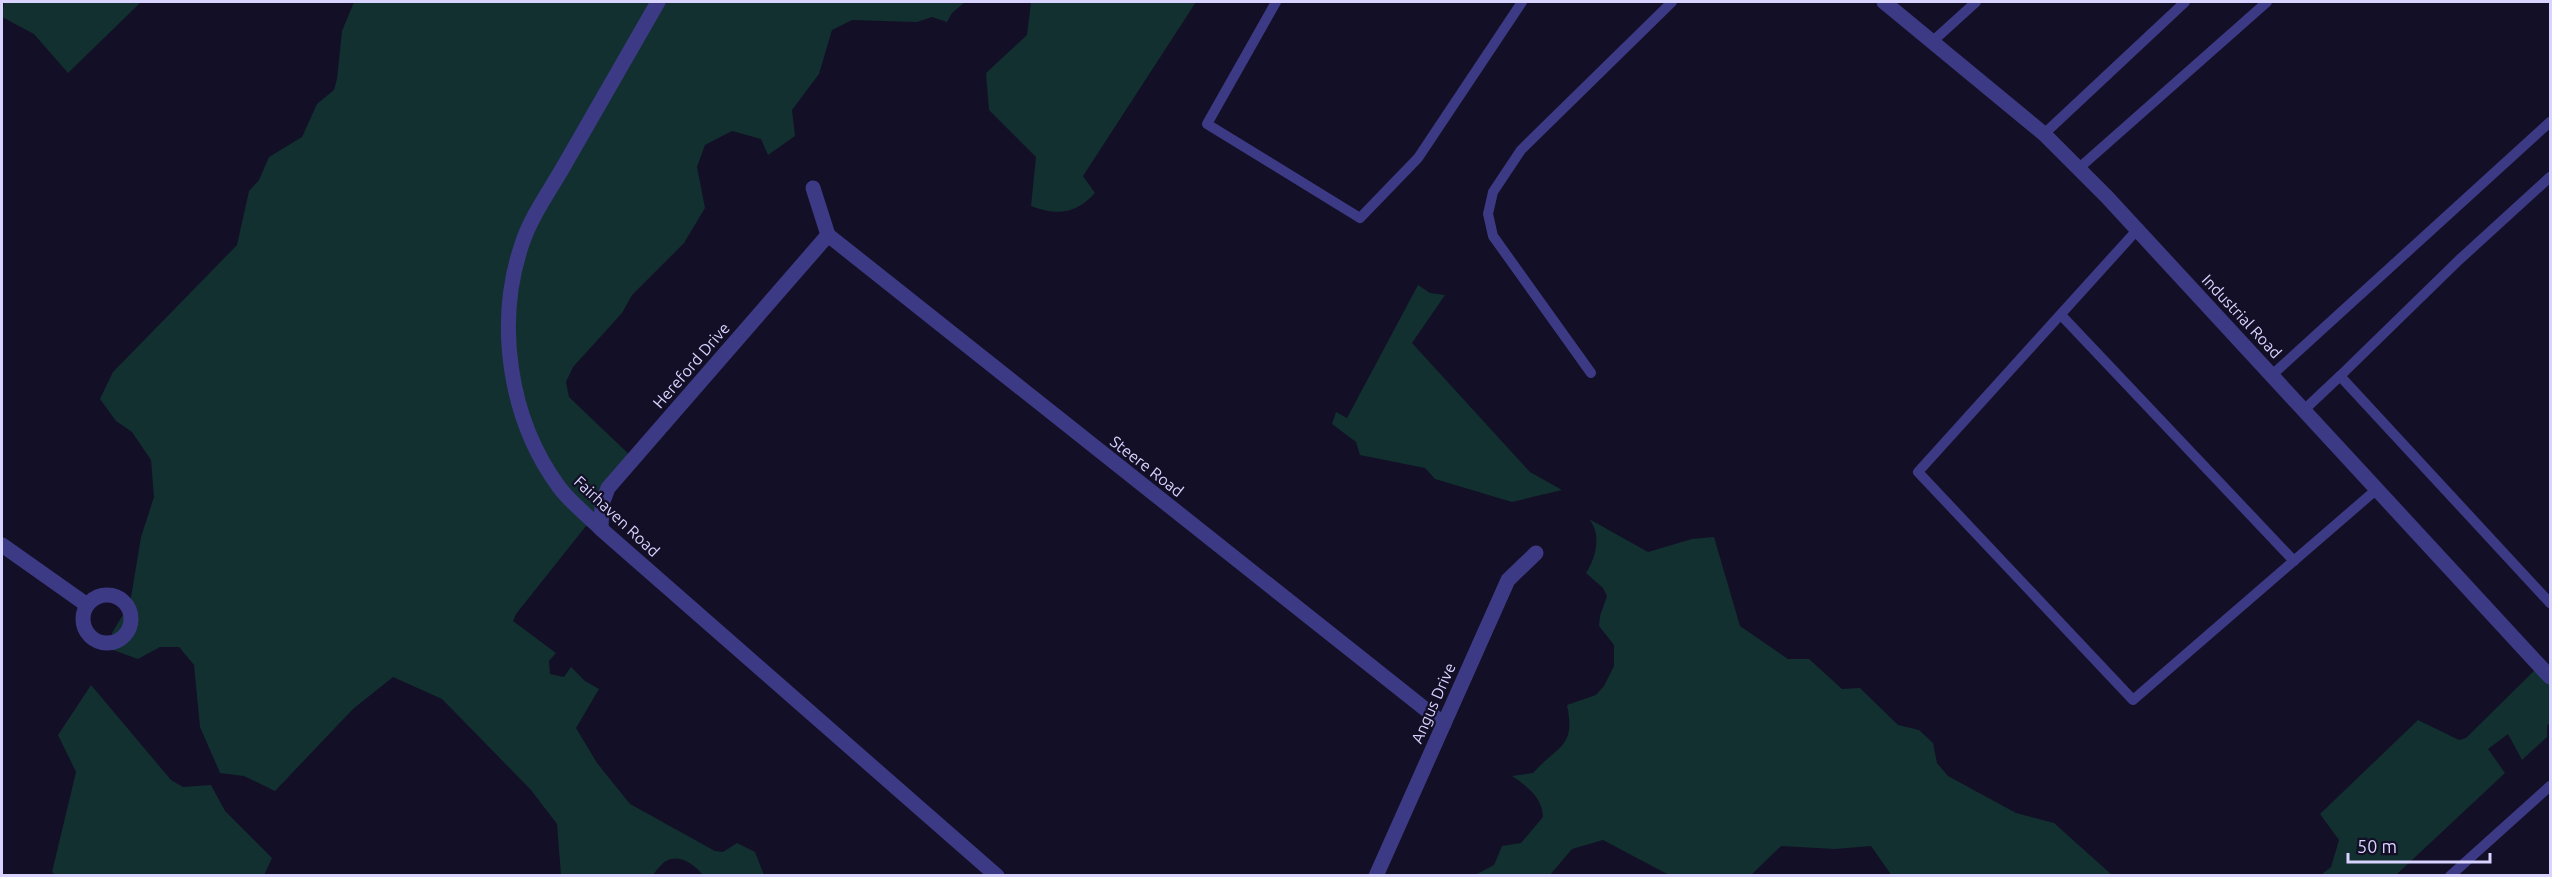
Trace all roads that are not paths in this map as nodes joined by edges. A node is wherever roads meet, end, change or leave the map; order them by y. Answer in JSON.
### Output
{"nodes":[{"id":1,"x":658,"y":2,"type":"edge"},
{"id":2,"x":1276,"y":2,"type":"edge"},
{"id":3,"x":1522,"y":2,"type":"edge"},
{"id":4,"x":1672,"y":2,"type":"edge"},
{"id":5,"x":1884,"y":2,"type":"edge"},
{"id":6,"x":1976,"y":2,"type":"edge"},
{"id":7,"x":2185,"y":2,"type":"edge"},
{"id":8,"x":2267,"y":2,"type":"edge"},
{"id":9,"x":1933,"y":41,"type":"junction"},
{"id":10,"x":2550,"y":122,"type":"edge"},
{"id":11,"x":2044,"y":134,"type":"junction"},
{"id":12,"x":2079,"y":169,"type":"junction"},
{"id":13,"x":2550,"y":177,"type":"edge"},
{"id":14,"x":813,"y":188,"type":"dead end"},
{"id":15,"x":2137,"y":230,"type":"junction"},
{"id":16,"x":828,"y":235,"type":"junction"},
{"id":17,"x":2061,"y":315,"type":"junction"},
{"id":18,"x":1591,"y":373,"type":"dead end"},
{"id":19,"x":2272,"y":375,"type":"junction"},
{"id":20,"x":2340,"y":376,"type":"junction"},
{"id":21,"x":2304,"y":410,"type":"junction"},
{"id":22,"x":2377,"y":489,"type":"junction"},
{"id":23,"x":601,"y":528,"type":"junction"},
{"id":24,"x":2,"y":545,"type":"edge"},
{"id":25,"x":1536,"y":553,"type":"dead end"},
{"id":26,"x":2294,"y":561,"type":"junction"},
{"id":27,"x":2550,"y":603,"type":"edge"},
{"id":28,"x":87,"y":605,"type":"dead end"},
{"id":29,"x":2550,"y":677,"type":"edge"},
{"id":30,"x":1444,"y":724,"type":"junction"},
{"id":31,"x":2550,"y":786,"type":"edge"},
{"id":32,"x":994,"y":875,"type":"edge"},
{"id":33,"x":1376,"y":876,"type":"edge"},
{"id":34,"x":2450,"y":876,"type":"edge"}],
"edges":[{"from":1,"to":23,"type":"street","name":"Fairhaven Road"},
{"from":2,"to":3,"type":"lane"},
{"from":4,"to":18,"type":"lane"},
{"from":5,"to":9,"type":"street","name":"Industrial Road"},
{"from":6,"to":9,"type":"lane"},
{"from":7,"to":11,"type":"lane"},
{"from":8,"to":12,"type":"lane"},
{"from":9,"to":11,"type":"street","name":"Industrial Road"},
{"from":10,"to":19,"type":"lane"},
{"from":11,"to":12,"type":"street","name":"Industrial Road"},
{"from":12,"to":15,"type":"street","name":"Industrial Road"},
{"from":13,"to":20,"type":"lane"},
{"from":14,"to":16,"type":"street"},
{"from":15,"to":17,"type":"lane"},
{"from":15,"to":19,"type":"street","name":"Industrial Road"},
{"from":16,"to":23,"type":"street","name":"Hereford Drive"},
{"from":16,"to":30,"type":"street","name":"Steere Road"},
{"from":17,"to":26,"type":"lane"},
{"from":17,"to":26,"type":"lane"},
{"from":19,"to":21,"type":"street","name":"Industrial Road"},
{"from":20,"to":21,"type":"lane"},
{"from":20,"to":27,"type":"lane"},
{"from":21,"to":22,"type":"street","name":"Industrial Road"},
{"from":22,"to":26,"type":"lane"},
{"from":22,"to":29,"type":"street","name":"Industrial Road"},
{"from":23,"to":32,"type":"street","name":"Fairhaven Road"},
{"from":24,"to":28,"type":"street"},
{"from":25,"to":30,"type":"street","name":"Angus Drive"},
{"from":30,"to":33,"type":"street","name":"Angus Drive"},
{"from":31,"to":34,"type":"lane"}]}
